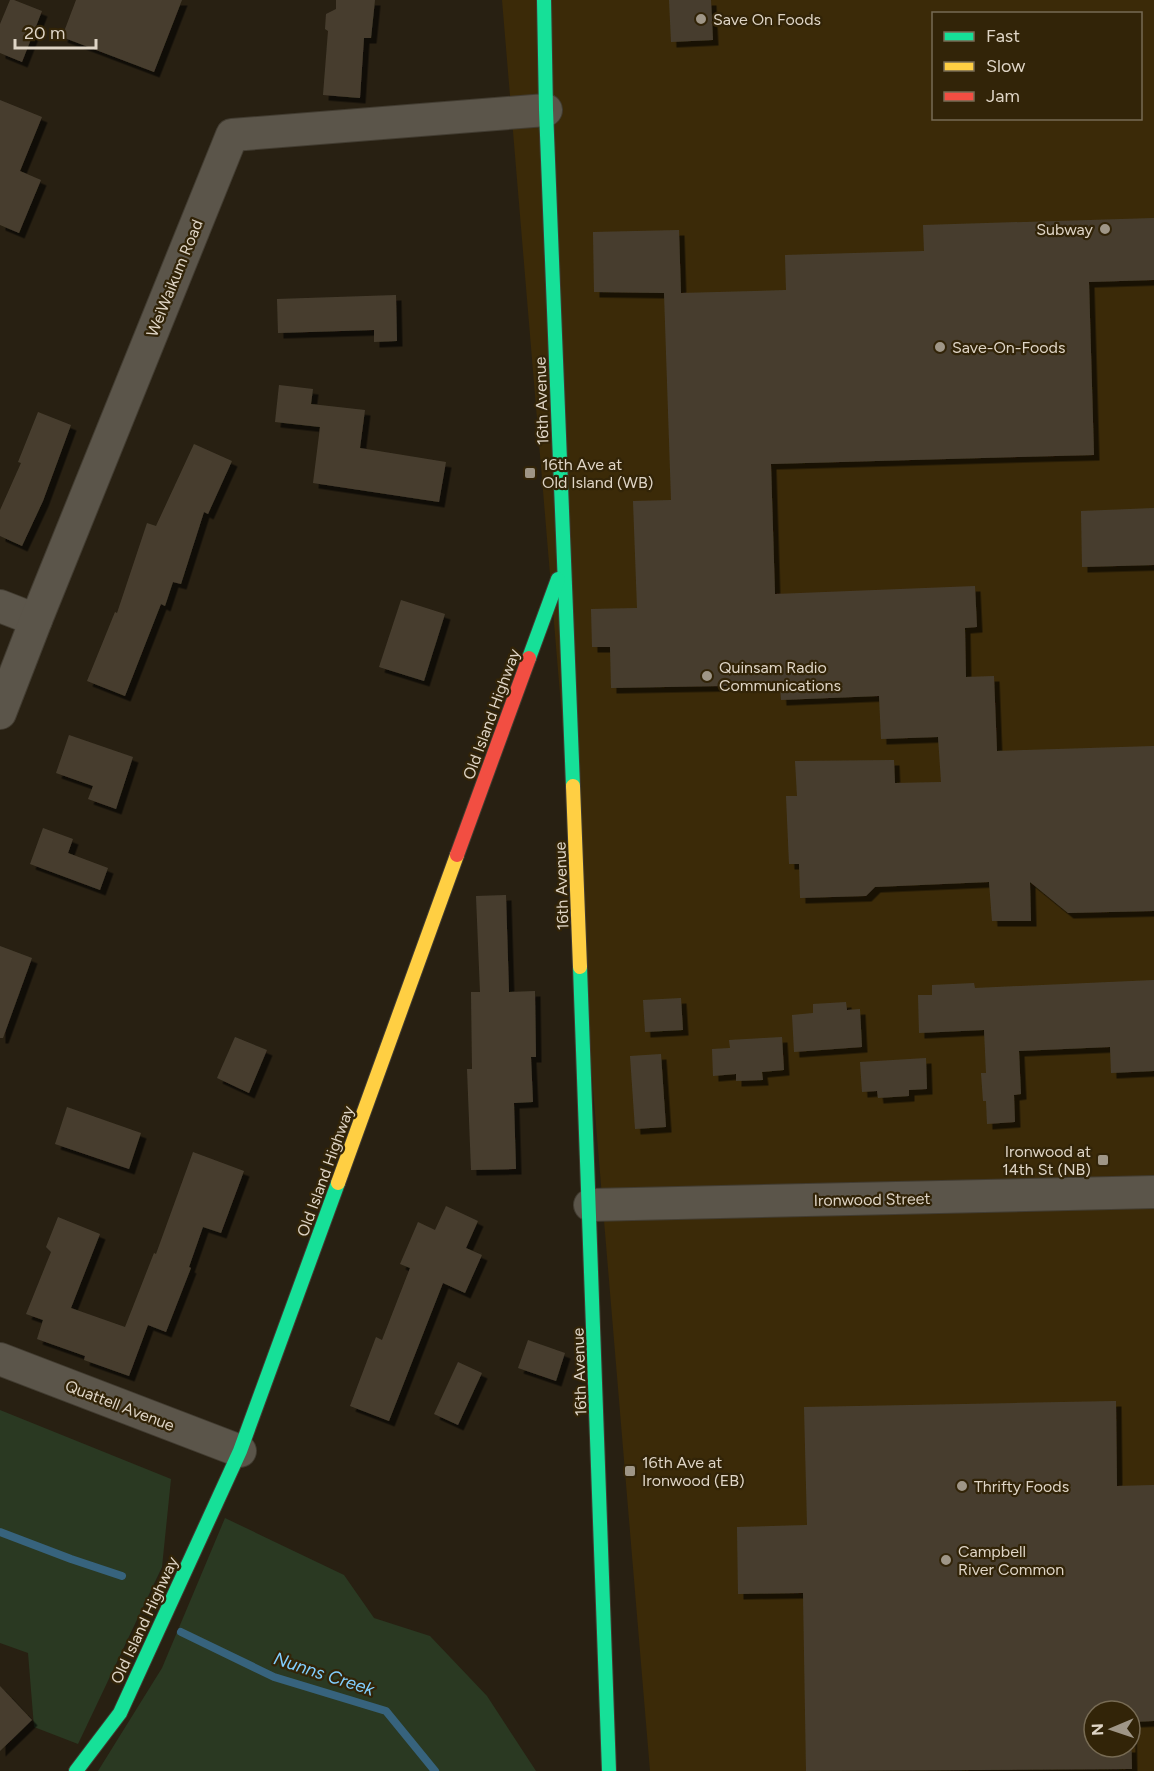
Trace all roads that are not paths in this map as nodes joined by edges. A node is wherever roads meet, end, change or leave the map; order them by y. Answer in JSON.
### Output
{"nodes":[{"id":1,"x":544,"y":0,"type":"edge"},
{"id":2,"x":546,"y":110,"type":"junction"},
{"id":3,"x":564,"y":563,"type":"junction"},
{"id":4,"x":0,"y":606,"type":"edge"},
{"id":5,"x":36,"y":620,"type":"junction"},
{"id":6,"x":0,"y":713,"type":"edge"},
{"id":7,"x":1154,"y":1192,"type":"edge"},
{"id":8,"x":590,"y":1205,"type":"junction"},
{"id":9,"x":0,"y":1359,"type":"edge"},
{"id":10,"x":240,"y":1451,"type":"junction"},
{"id":11,"x":76,"y":1771,"type":"edge"},
{"id":12,"x":609,"y":1771,"type":"edge"}],
"edges":[{"from":1,"to":2,"type":"street","name":"16th Avenue"},
{"from":2,"to":3,"type":"street","name":"16th Avenue"},
{"from":2,"to":5,"type":"street","name":"WeiWaikum Road"},
{"from":3,"to":8,"type":"street","name":"16th Avenue"},
{"from":3,"to":10,"type":"street","name":"Old Island Highway"},
{"from":4,"to":5,"type":"street"},
{"from":5,"to":6,"type":"street","name":"WeiWaikum Road"},
{"from":7,"to":8,"type":"street","name":"Ironwood Street"},
{"from":8,"to":12,"type":"street","name":"16th Avenue"},
{"from":9,"to":10,"type":"street","name":"Quattell Avenue"},
{"from":10,"to":11,"type":"street","name":"Old Island Highway"}]}
